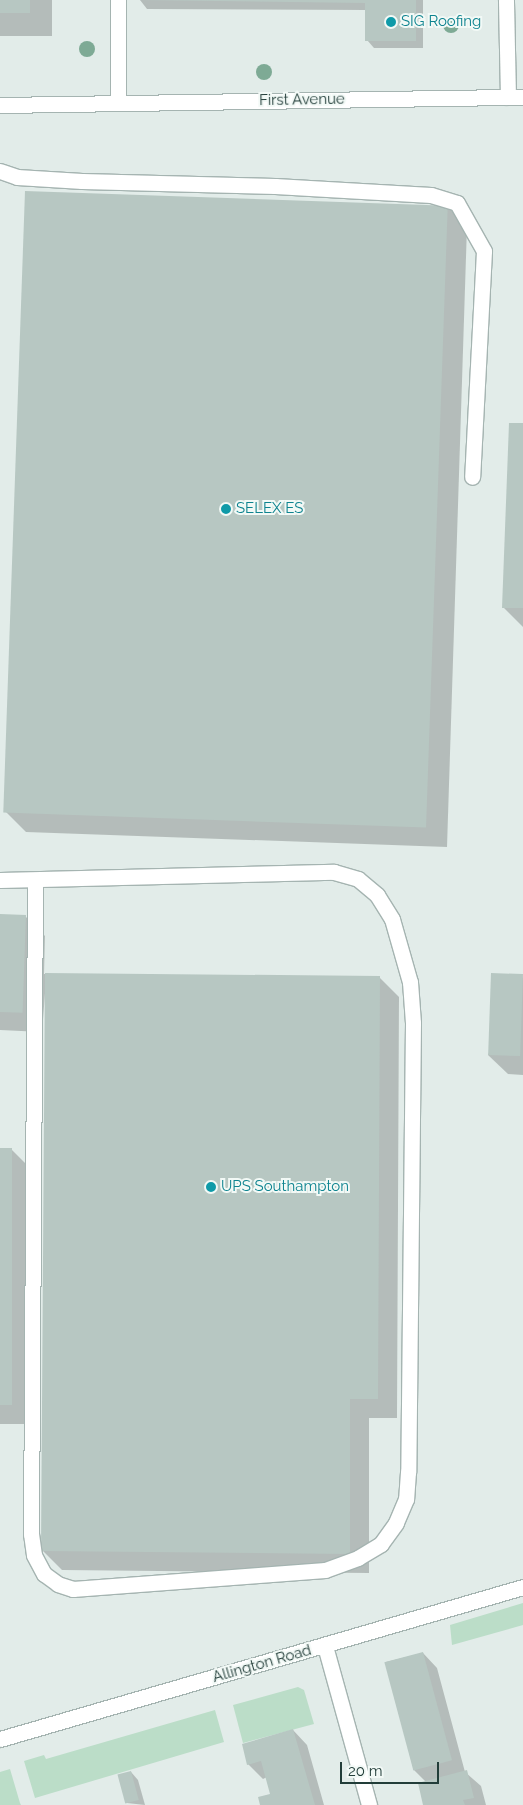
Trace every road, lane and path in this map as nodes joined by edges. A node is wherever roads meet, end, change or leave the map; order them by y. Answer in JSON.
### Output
{"nodes":[{"id":1,"x":118,"y":0,"type":"edge"},
{"id":2,"x":506,"y":0,"type":"edge"},
{"id":3,"x":515,"y":97,"type":"edge"},
{"id":4,"x":118,"y":103,"type":"junction"},
{"id":5,"x":0,"y":105,"type":"edge"},
{"id":6,"x":0,"y":171,"type":"edge"},
{"id":7,"x":472,"y":477,"type":"dead end"},
{"id":8,"x":0,"y":880,"type":"edge"},
{"id":9,"x":35,"y":880,"type":"junction"},
{"id":10,"x":523,"y":1587,"type":"edge"},
{"id":11,"x":325,"y":1646,"type":"junction"},
{"id":12,"x":0,"y":1739,"type":"edge"},
{"id":13,"x":369,"y":1805,"type":"edge"}],
"edges":[{"from":1,"to":4,"type":"street"},
{"from":2,"to":3,"type":"street","name":"First Avenue"},
{"from":3,"to":4,"type":"street","name":"First Avenue"},
{"from":4,"to":5,"type":"street","name":"First Avenue"},
{"from":6,"to":7,"type":"street"},
{"from":8,"to":9,"type":"street"},
{"from":9,"to":9,"type":"street"},
{"from":10,"to":11,"type":"street","name":"Allington Road"},
{"from":11,"to":12,"type":"street","name":"Allington Road"},
{"from":11,"to":13,"type":"street"}]}
